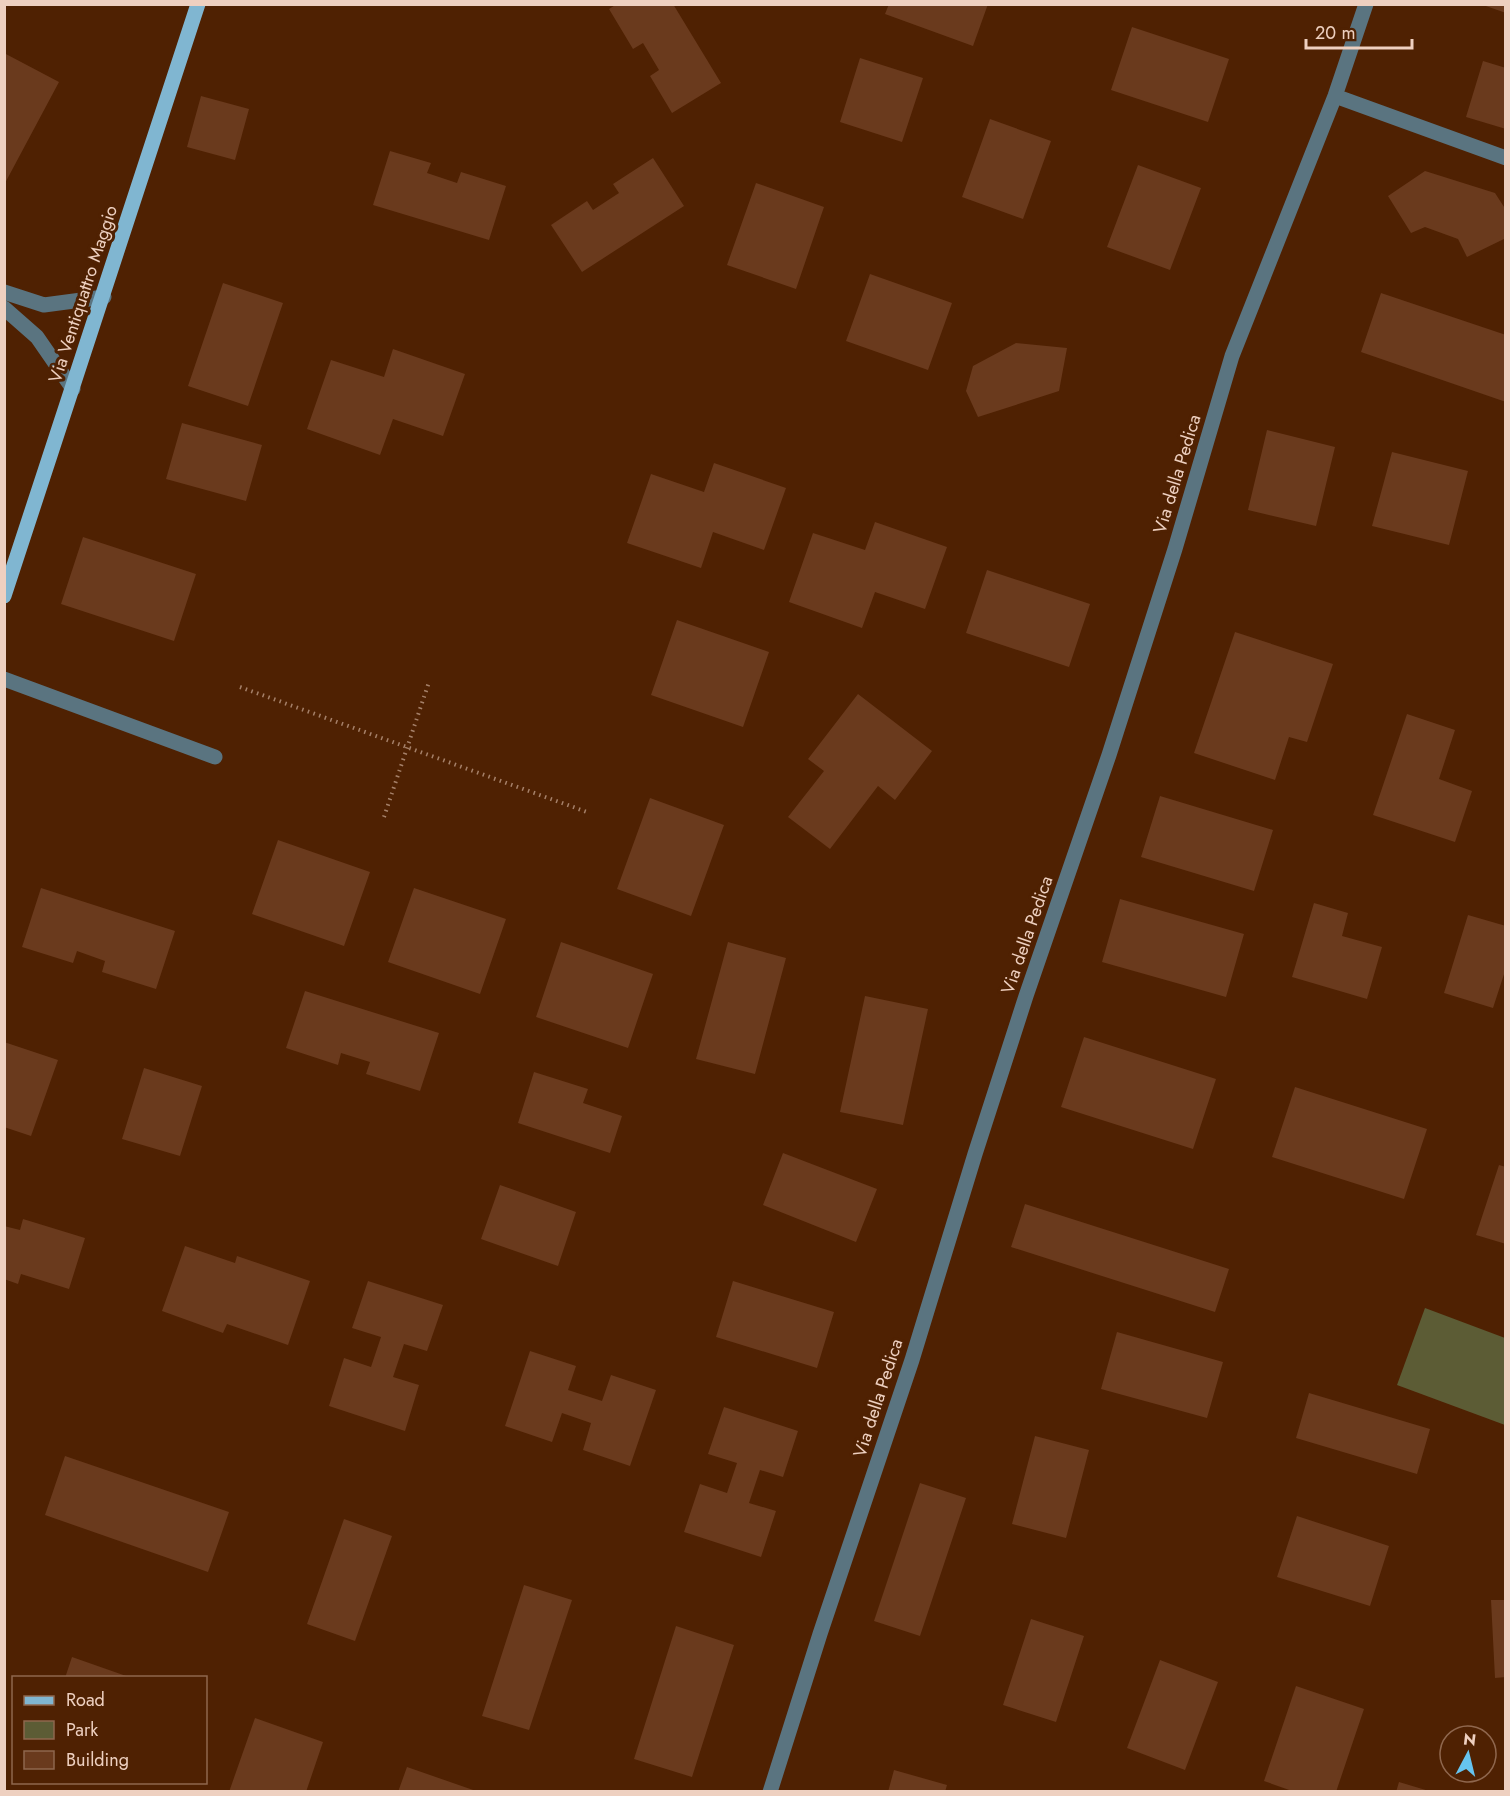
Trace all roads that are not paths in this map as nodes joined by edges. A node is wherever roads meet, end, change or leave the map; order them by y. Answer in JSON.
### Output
{"nodes":[{"id":1,"x":198,"y":4,"type":"edge"},
{"id":2,"x":1366,"y":4,"type":"edge"},
{"id":3,"x":1335,"y":96,"type":"junction"},
{"id":4,"x":1506,"y":158,"type":"edge"},
{"id":5,"x":4,"y":292,"type":"edge"},
{"id":6,"x":104,"y":297,"type":"junction"},
{"id":7,"x":4,"y":308,"type":"edge"},
{"id":8,"x":73,"y":389,"type":"junction"},
{"id":9,"x":4,"y":596,"type":"edge"},
{"id":10,"x":4,"y":679,"type":"edge"},
{"id":11,"x":215,"y":757,"type":"dead end"},
{"id":12,"x":770,"y":1791,"type":"edge"}],
"edges":[{"from":1,"to":6,"type":"main road","name":"Via Ventiquattro Maggio"},
{"from":2,"to":3,"type":"street","name":"Via della Pedica"},
{"from":3,"to":4,"type":"street"},
{"from":3,"to":12,"type":"street","name":"Via della Pedica"},
{"from":5,"to":6,"type":"street"},
{"from":6,"to":8,"type":"main road","name":"Via Ventiquattro Maggio"},
{"from":7,"to":8,"type":"street"},
{"from":8,"to":9,"type":"main road","name":"Via Ventiquattro Maggio"},
{"from":10,"to":11,"type":"street"}]}
